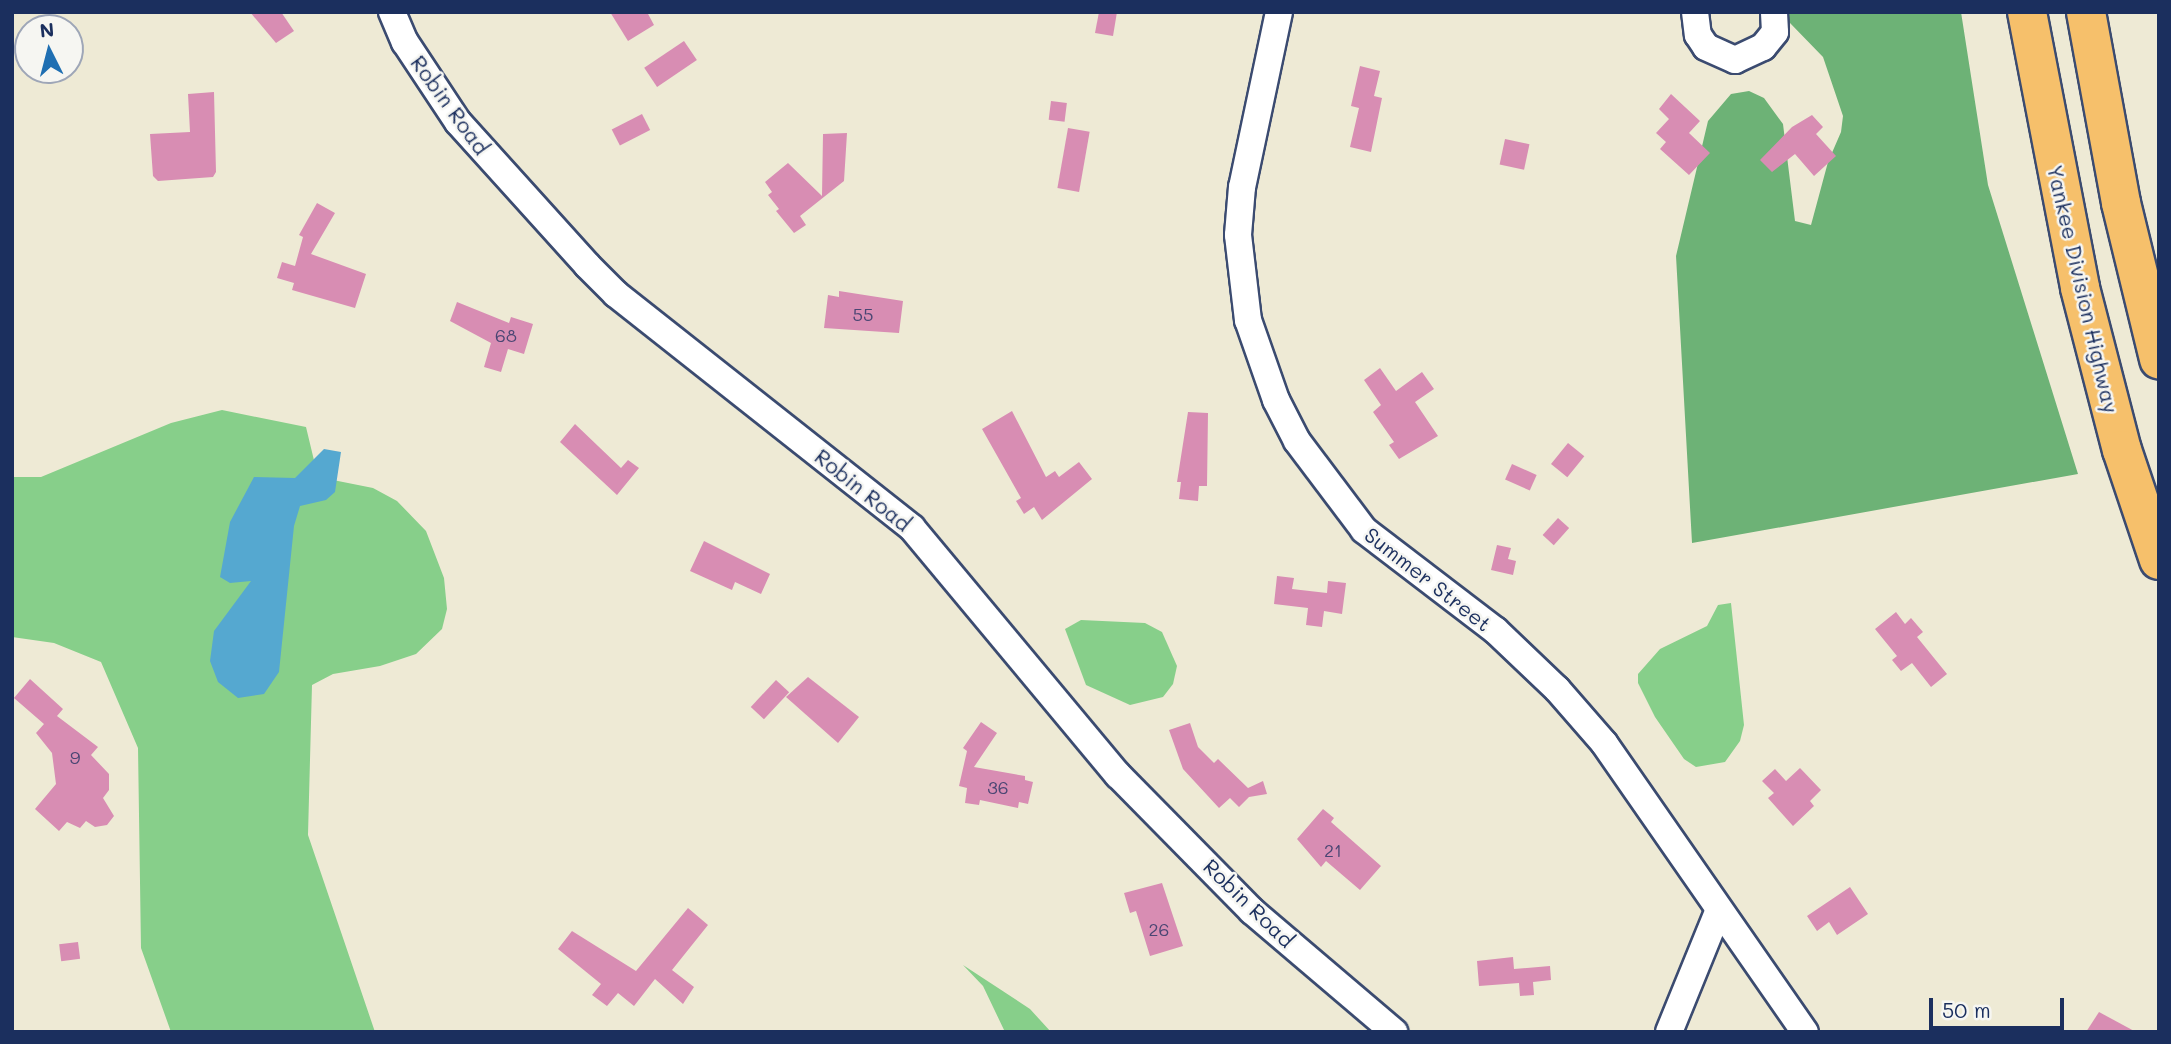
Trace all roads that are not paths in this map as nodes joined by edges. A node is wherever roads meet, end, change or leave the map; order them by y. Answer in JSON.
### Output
{"nodes":[{"id":1,"x":392,"y":12,"type":"edge"},
{"id":2,"x":1279,"y":12,"type":"edge"},
{"id":3,"x":1695,"y":12,"type":"edge"},
{"id":4,"x":1774,"y":12,"type":"edge"},
{"id":5,"x":2028,"y":12,"type":"edge"},
{"id":6,"x":2086,"y":12,"type":"edge"},
{"id":7,"x":2159,"y":359,"type":"edge"},
{"id":8,"x":2159,"y":560,"type":"edge"},
{"id":9,"x":1718,"y":912,"type":"junction"},
{"id":10,"x":1394,"y":1032,"type":"edge"},
{"id":11,"x":1669,"y":1032,"type":"edge"},
{"id":12,"x":1805,"y":1032,"type":"edge"}],
"edges":[{"from":1,"to":10,"type":"street","name":"Robin Road"},
{"from":2,"to":9,"type":"street","name":"Summer Street"},
{"from":3,"to":4,"type":"street"},
{"from":5,"to":8,"type":"highway","name":"Yankee Division Highway"},
{"from":6,"to":7,"type":"highway"},
{"from":9,"to":11,"type":"street"},
{"from":9,"to":12,"type":"street","name":"Summer Street"}]}
